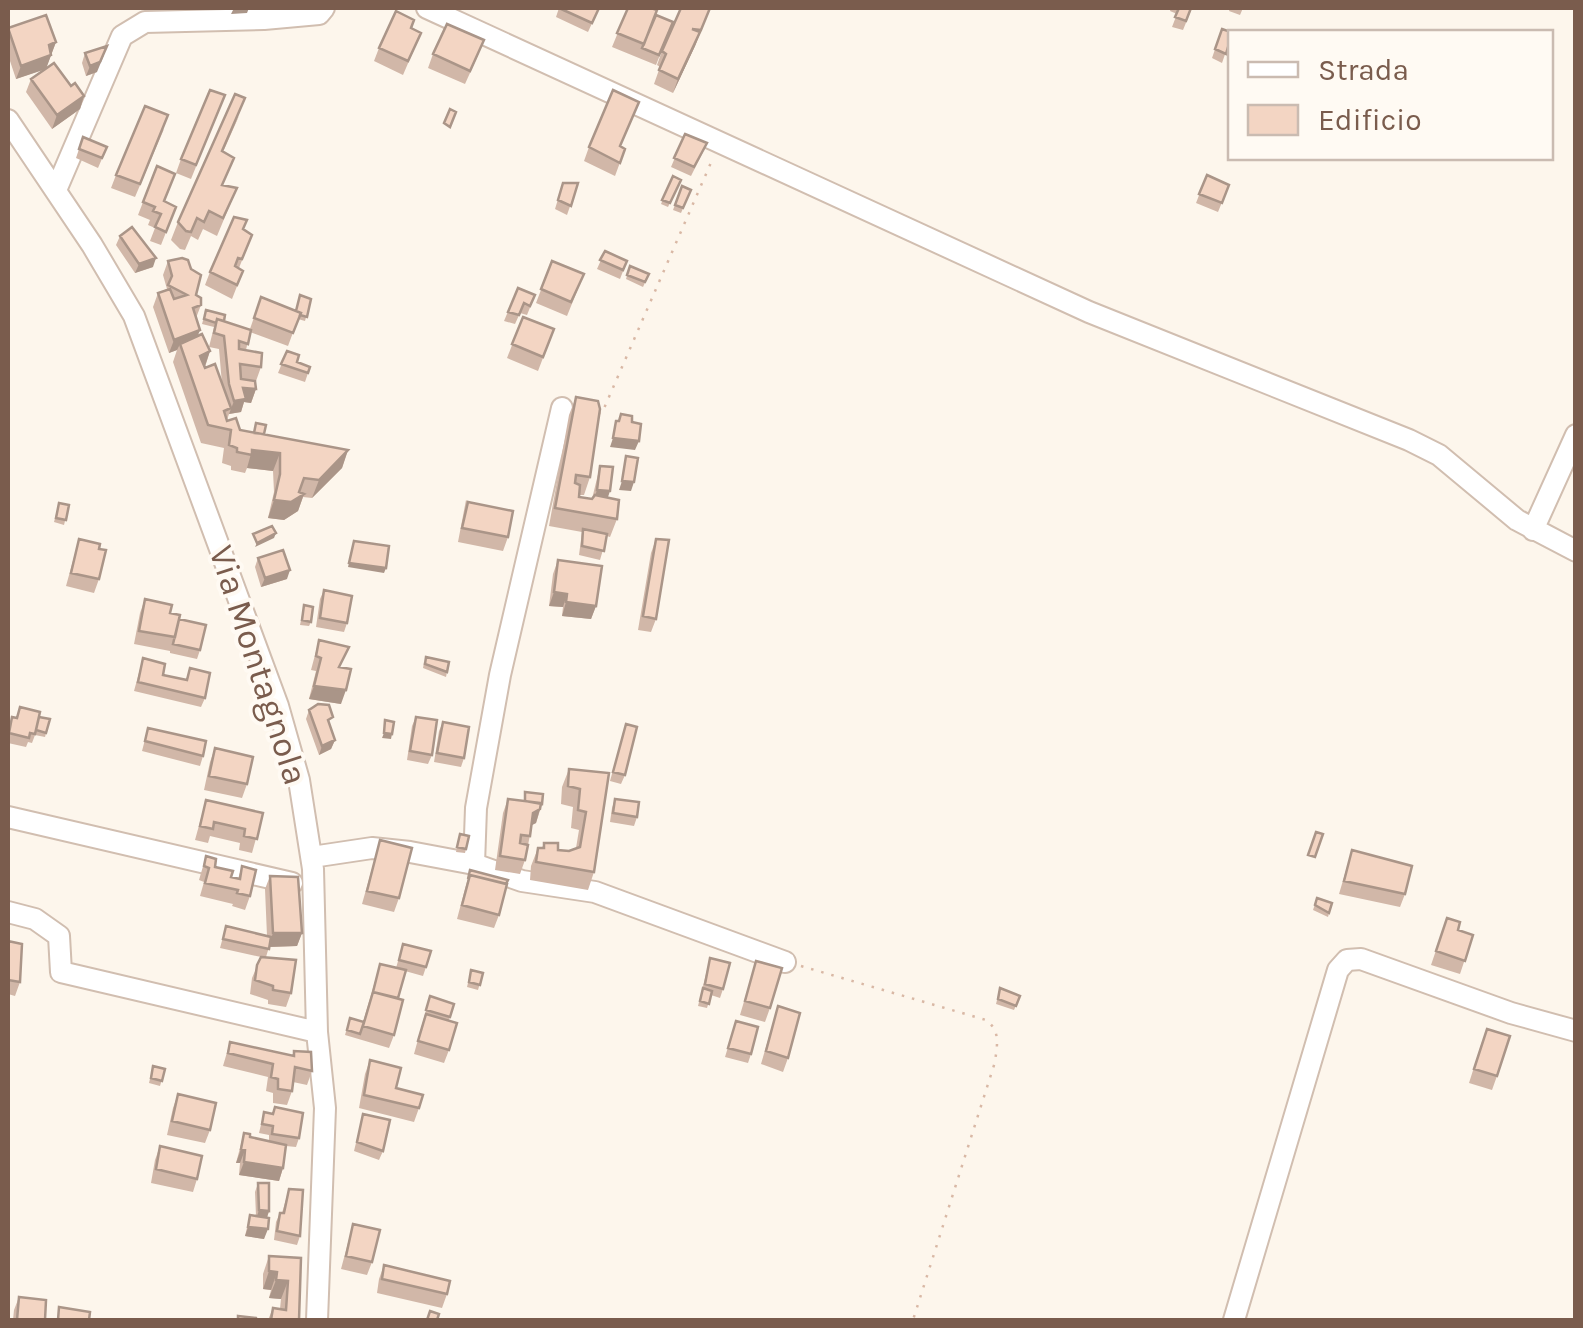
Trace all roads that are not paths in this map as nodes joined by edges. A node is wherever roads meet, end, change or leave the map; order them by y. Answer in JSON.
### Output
{"nodes":[{"id":1,"x":324,"y":8,"type":"edge"},
{"id":2,"x":428,"y":8,"type":"edge"},
{"id":3,"x":8,"y":120,"type":"edge"},
{"id":4,"x":56,"y":190,"type":"junction"},
{"id":5,"x":562,"y":408,"type":"road end"},
{"id":6,"x":1576,"y":435,"type":"edge"},
{"id":7,"x":1533,"y":530,"type":"junction"},
{"id":8,"x":1576,"y":551,"type":"edge"},
{"id":9,"x":8,"y":817,"type":"edge"},
{"id":10,"x":312,"y":858,"type":"junction"},
{"id":11,"x":474,"y":864,"type":"junction"},
{"id":12,"x":313,"y":888,"type":"junction"},
{"id":13,"x":8,"y":912,"type":"edge"},
{"id":14,"x":785,"y":962,"type":"road end"},
{"id":15,"x":1576,"y":1031,"type":"edge"},
{"id":16,"x":318,"y":1032,"type":"junction"},
{"id":17,"x":317,"y":1320,"type":"edge"},
{"id":18,"x":1234,"y":1320,"type":"edge"}],
"edges":[{"from":1,"to":4,"type":"street"},
{"from":2,"to":7,"type":"street"},
{"from":3,"to":4,"type":"street","name":"Via Montagnola"},
{"from":4,"to":10,"type":"street","name":"Via Montagnola"},
{"from":5,"to":11,"type":"street"},
{"from":6,"to":7,"type":"street"},
{"from":7,"to":8,"type":"street"},
{"from":9,"to":12,"type":"street"},
{"from":10,"to":11,"type":"street"},
{"from":10,"to":12,"type":"street","name":"Via Montagnola"},
{"from":11,"to":14,"type":"street"},
{"from":12,"to":16,"type":"street","name":"Via Montagnola"},
{"from":13,"to":16,"type":"street"},
{"from":15,"to":18,"type":"street"},
{"from":16,"to":17,"type":"street","name":"Via Montagnola"}]}
